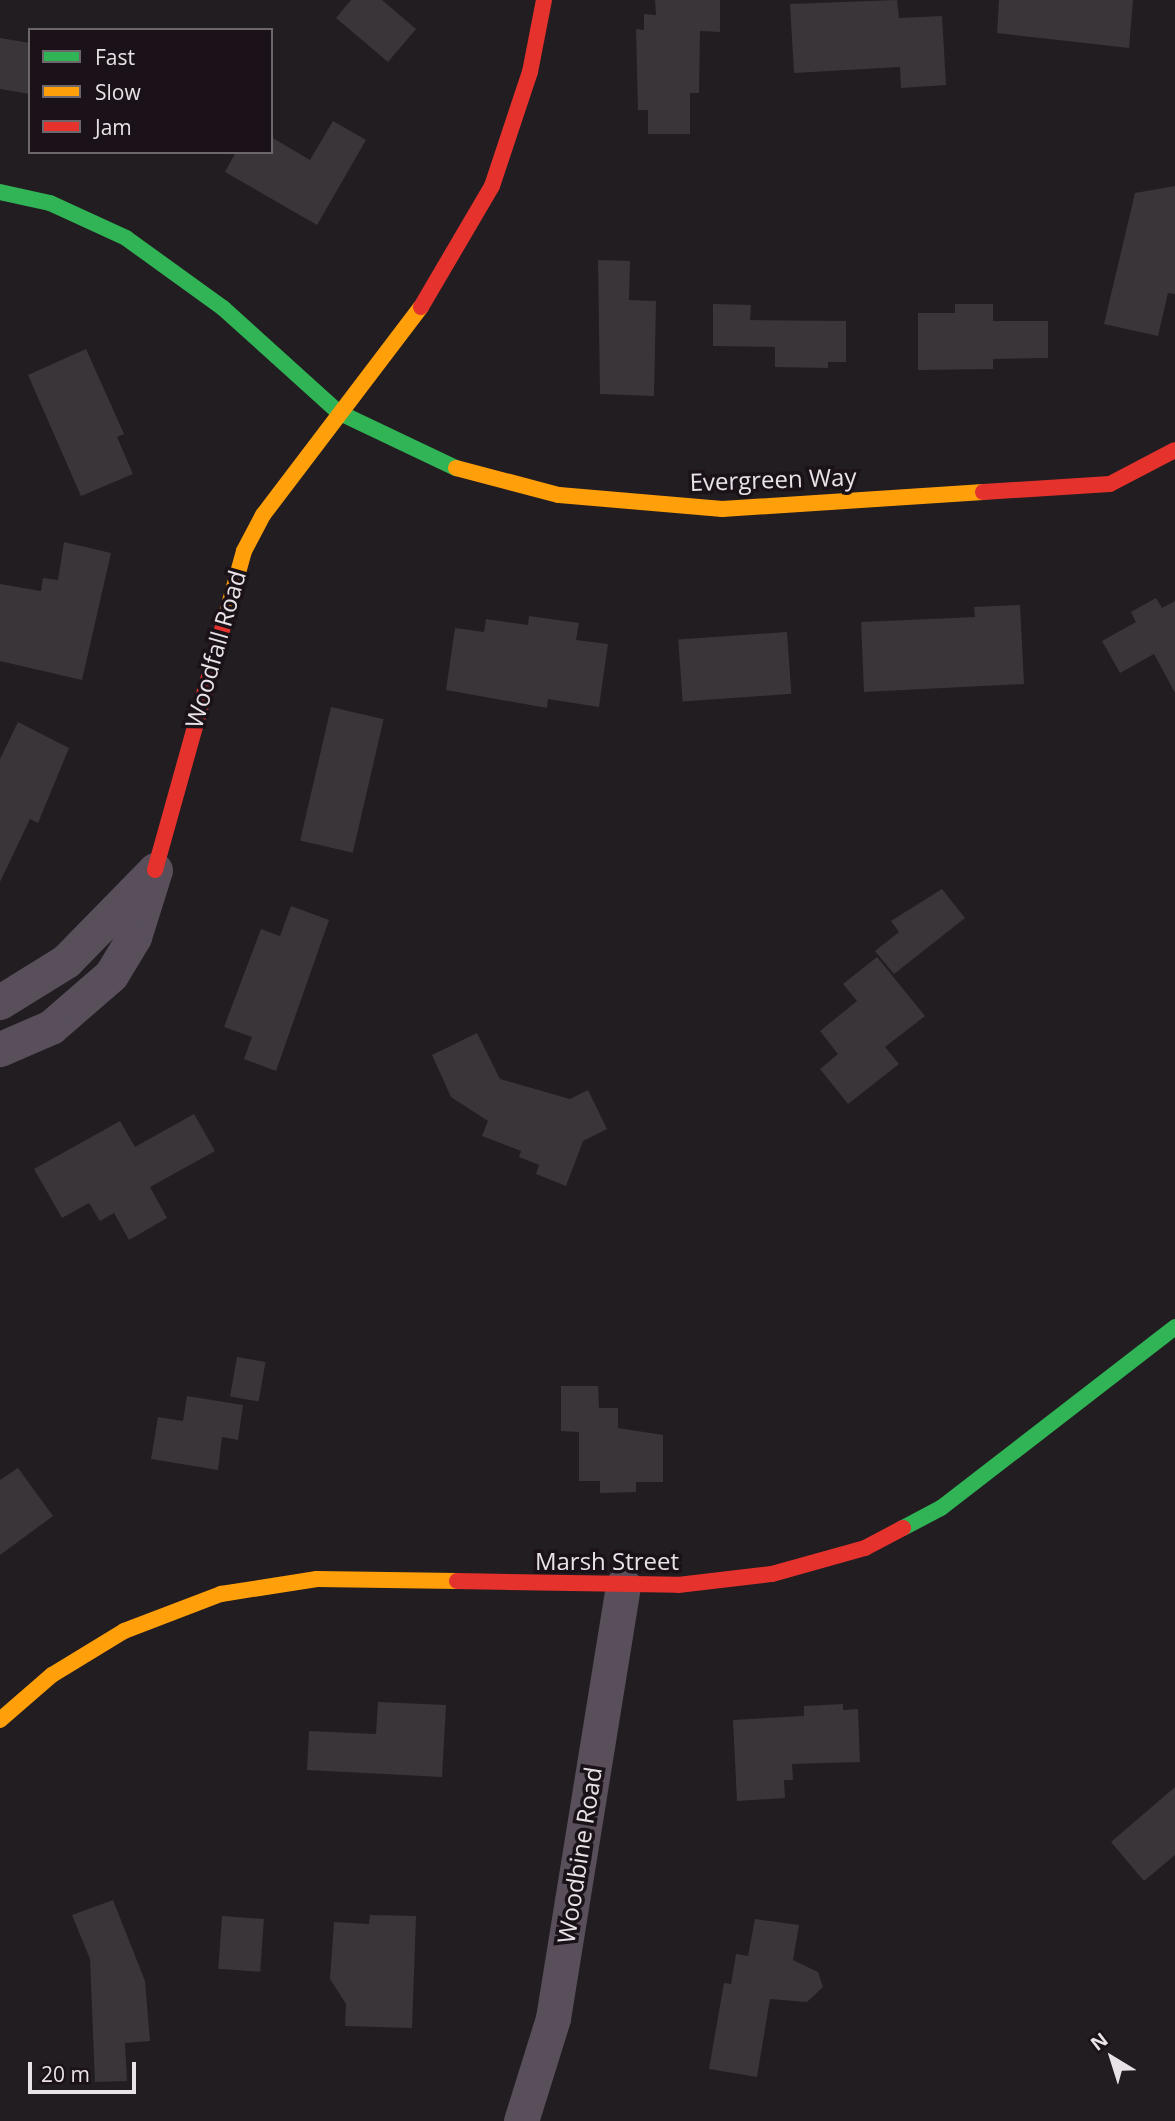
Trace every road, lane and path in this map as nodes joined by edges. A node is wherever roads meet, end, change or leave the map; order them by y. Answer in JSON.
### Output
{"nodes":[{"id":1,"x":544,"y":0,"type":"edge"},
{"id":2,"x":0,"y":192,"type":"edge"},
{"id":3,"x":338,"y":412,"type":"junction"},
{"id":4,"x":1175,"y":450,"type":"edge"},
{"id":5,"x":155,"y":870,"type":"junction"},
{"id":6,"x":0,"y":1002,"type":"edge"},
{"id":7,"x":0,"y":1049,"type":"edge"},
{"id":8,"x":1175,"y":1328,"type":"edge"},
{"id":9,"x":623,"y":1585,"type":"junction"},
{"id":10,"x":0,"y":1720,"type":"edge"},
{"id":11,"x":521,"y":2121,"type":"edge"}],
"edges":[{"from":1,"to":3,"type":"street","name":"Woodfall Road"},
{"from":2,"to":3,"type":"street","name":"Evergreen Way"},
{"from":3,"to":4,"type":"street","name":"Evergreen Way"},
{"from":3,"to":5,"type":"street","name":"Woodfall Road"},
{"from":5,"to":6,"type":"street","name":"Woodfall Road"},
{"from":5,"to":7,"type":"street","name":"Woodfall Road"},
{"from":8,"to":9,"type":"street","name":"Marsh Street"},
{"from":9,"to":10,"type":"street","name":"Marsh Street"},
{"from":9,"to":11,"type":"street","name":"Woodbine Road"}]}
